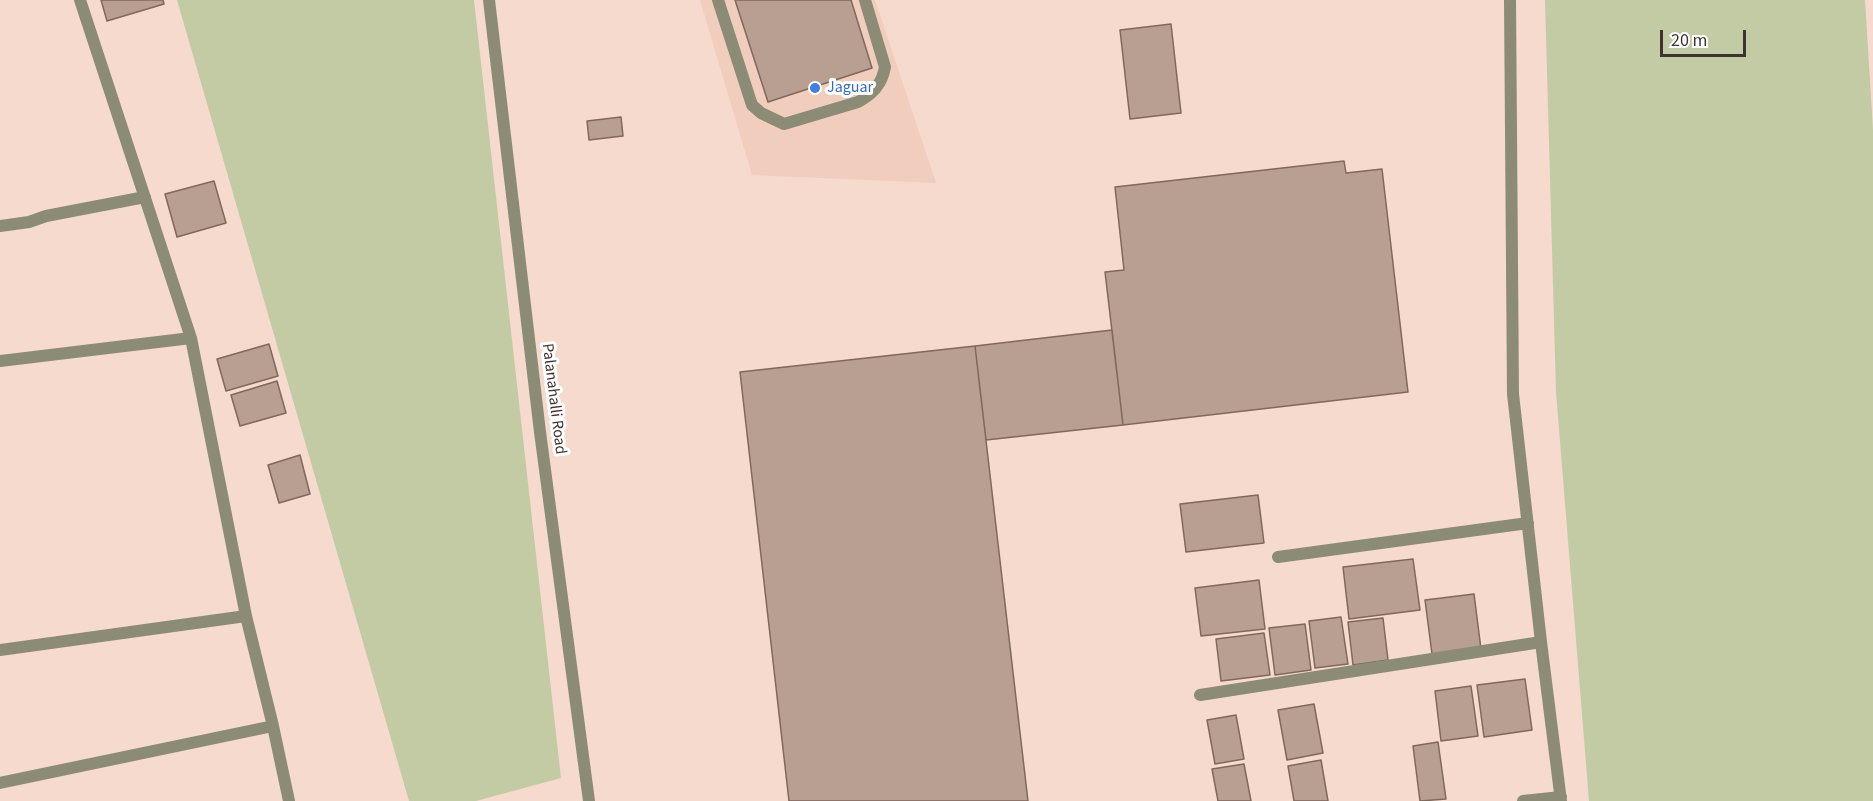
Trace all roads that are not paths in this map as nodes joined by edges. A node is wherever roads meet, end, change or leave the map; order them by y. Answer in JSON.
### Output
{"nodes":[{"id":1,"x":80,"y":0,"type":"edge"},
{"id":2,"x":489,"y":0,"type":"edge"},
{"id":3,"x":718,"y":0,"type":"edge"},
{"id":4,"x":865,"y":0,"type":"edge"},
{"id":5,"x":1510,"y":0,"type":"edge"},
{"id":6,"x":145,"y":197,"type":"junction"},
{"id":7,"x":0,"y":226,"type":"edge"},
{"id":8,"x":191,"y":338,"type":"junction"},
{"id":9,"x":0,"y":362,"type":"edge"},
{"id":10,"x":1528,"y":524,"type":"junction"},
{"id":11,"x":1278,"y":557,"type":"dead end"},
{"id":12,"x":246,"y":616,"type":"junction"},
{"id":13,"x":1541,"y":642,"type":"junction"},
{"id":14,"x":0,"y":650,"type":"edge"},
{"id":15,"x":1200,"y":695,"type":"dead end"},
{"id":16,"x":273,"y":726,"type":"junction"},
{"id":17,"x":0,"y":783,"type":"edge"},
{"id":18,"x":1561,"y":799,"type":"edge"},
{"id":19,"x":289,"y":801,"type":"edge"},
{"id":20,"x":589,"y":801,"type":"edge"},
{"id":21,"x":1523,"y":801,"type":"edge"}],
"edges":[{"from":1,"to":6,"type":"street"},
{"from":2,"to":20,"type":"street","name":"Palanahalli Road"},
{"from":3,"to":4,"type":"street"},
{"from":5,"to":10,"type":"street"},
{"from":6,"to":7,"type":"street"},
{"from":6,"to":8,"type":"street"},
{"from":8,"to":9,"type":"street"},
{"from":8,"to":12,"type":"street"},
{"from":10,"to":11,"type":"street"},
{"from":10,"to":13,"type":"street"},
{"from":12,"to":14,"type":"street"},
{"from":12,"to":16,"type":"street"},
{"from":13,"to":15,"type":"street"},
{"from":13,"to":18,"type":"street"},
{"from":16,"to":17,"type":"street"},
{"from":16,"to":19,"type":"street"},
{"from":18,"to":21,"type":"street"}]}
